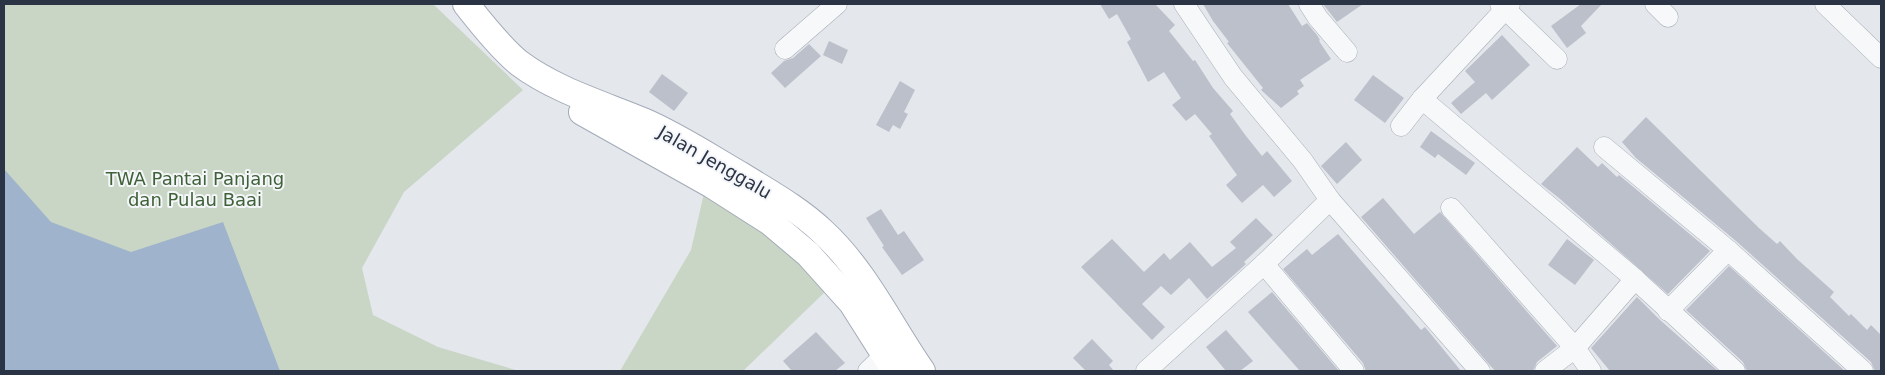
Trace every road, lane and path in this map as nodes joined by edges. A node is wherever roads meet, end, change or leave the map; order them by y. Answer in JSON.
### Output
{"nodes":[{"id":1,"x":452,"y":4,"type":"edge"},
{"id":2,"x":466,"y":4,"type":"edge"},
{"id":3,"x":837,"y":4,"type":"edge"},
{"id":4,"x":1184,"y":4,"type":"edge"},
{"id":5,"x":1309,"y":4,"type":"edge"},
{"id":6,"x":1825,"y":4,"type":"edge"},
{"id":7,"x":1505,"y":6,"type":"edge"},
{"id":8,"x":785,"y":48,"type":"dead end"},
{"id":9,"x":1347,"y":52,"type":"dead end"},
{"id":10,"x":1881,"y":58,"type":"edge"},
{"id":11,"x":1557,"y":59,"type":"dead end"},
{"id":12,"x":516,"y":66,"type":"junction"},
{"id":13,"x":1422,"y":99,"type":"junction"},
{"id":14,"x":1401,"y":126,"type":"dead end"},
{"id":15,"x":1604,"y":147,"type":"dead end"},
{"id":16,"x":1325,"y":192,"type":"junction"},
{"id":17,"x":1451,"y":208,"type":"dead end"},
{"id":18,"x":1728,"y":250,"type":"junction"},
{"id":19,"x":1264,"y":264,"type":"junction"},
{"id":20,"x":1635,"y":279,"type":"junction"},
{"id":21,"x":1668,"y":311,"type":"junction"},
{"id":22,"x":1575,"y":348,"type":"junction"},
{"id":23,"x":883,"y":366,"type":"edge"},
{"id":24,"x":922,"y":371,"type":"edge"},
{"id":25,"x":1146,"y":371,"type":"edge"},
{"id":26,"x":1354,"y":371,"type":"edge"},
{"id":27,"x":1480,"y":371,"type":"edge"},
{"id":28,"x":1545,"y":371,"type":"edge"},
{"id":29,"x":1591,"y":371,"type":"edge"},
{"id":30,"x":1735,"y":371,"type":"edge"},
{"id":31,"x":1863,"y":371,"type":"edge"}],
"edges":[{"from":1,"to":12,"type":"main road","name":"Jalan Jenggalu"},
{"from":2,"to":12,"type":"main road","name":"Jalan Jenggalu"},
{"from":3,"to":8,"type":"street"},
{"from":4,"to":16,"type":"street"},
{"from":5,"to":9,"type":"street"},
{"from":6,"to":10,"type":"street"},
{"from":7,"to":11,"type":"street"},
{"from":7,"to":13,"type":"street"},
{"from":12,"to":23,"type":"main road","name":"Jalan Jenggalu"},
{"from":12,"to":24,"type":"main road","name":"Jalan Jenggalu"},
{"from":13,"to":14,"type":"street"},
{"from":13,"to":20,"type":"street"},
{"from":15,"to":18,"type":"street"},
{"from":16,"to":19,"type":"street"},
{"from":16,"to":27,"type":"street"},
{"from":17,"to":22,"type":"street"},
{"from":18,"to":21,"type":"street"},
{"from":18,"to":31,"type":"street"},
{"from":19,"to":25,"type":"street"},
{"from":19,"to":26,"type":"street"},
{"from":20,"to":21,"type":"street"},
{"from":20,"to":22,"type":"street"},
{"from":21,"to":30,"type":"street"},
{"from":22,"to":28,"type":"street"},
{"from":22,"to":29,"type":"street"}]}
